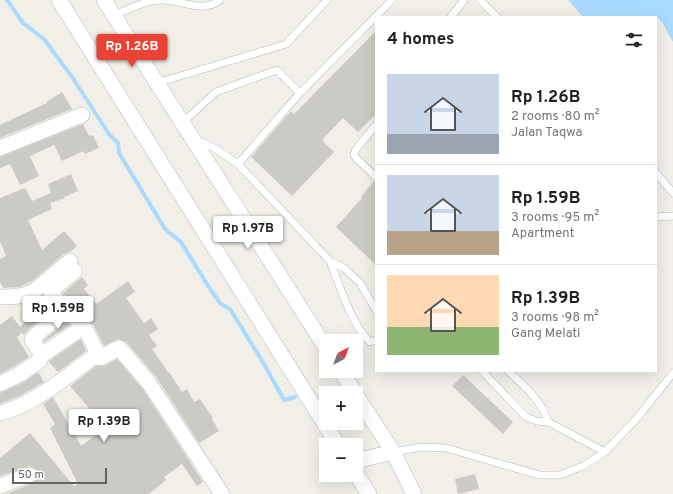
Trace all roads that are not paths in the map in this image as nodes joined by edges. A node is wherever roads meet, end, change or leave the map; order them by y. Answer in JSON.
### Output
{"nodes":[{"id":1,"x":59,"y":0,"type":"edge"},
{"id":2,"x":104,"y":0,"type":"edge"},
{"id":3,"x":220,"y":0,"type":"edge"},
{"id":4,"x":327,"y":0,"type":"edge"},
{"id":5,"x":392,"y":0,"type":"edge"},
{"id":6,"x":464,"y":0,"type":"edge"},
{"id":7,"x":480,"y":0,"type":"edge"},
{"id":8,"x":114,"y":15,"type":"junction"},
{"id":9,"x":376,"y":16,"type":"edge"},
{"id":10,"x":453,"y":16,"type":"edge"},
{"id":11,"x":496,"y":16,"type":"edge"},
{"id":12,"x":375,"y":17,"type":"edge"},
{"id":13,"x":157,"y":83,"type":"junction"},
{"id":14,"x":300,"y":93,"type":"junction"},
{"id":15,"x":82,"y":115,"type":"dead end"},
{"id":16,"x":182,"y":122,"type":"junction"},
{"id":17,"x":375,"y":126,"type":"edge"},
{"id":18,"x":192,"y":138,"type":"junction"},
{"id":19,"x":0,"y":148,"type":"edge"},
{"id":20,"x":238,"y":164,"type":"junction"},
{"id":21,"x":657,"y":175,"type":"edge"},
{"id":22,"x":375,"y":176,"type":"edge"},
{"id":23,"x":673,"y":193,"type":"edge"},
{"id":24,"x":673,"y":216,"type":"edge"},
{"id":25,"x":657,"y":217,"type":"edge"},
{"id":26,"x":330,"y":261,"type":"junction"},
{"id":27,"x":0,"y":297,"type":"edge"},
{"id":28,"x":375,"y":308,"type":"edge"},
{"id":29,"x":66,"y":309,"type":"junction"},
{"id":30,"x":84,"y":327,"type":"junction"},
{"id":31,"x":319,"y":337,"type":"edge"},
{"id":32,"x":375,"y":340,"type":"edge"},
{"id":33,"x":98,"y":354,"type":"junction"},
{"id":34,"x":42,"y":355,"type":"junction"},
{"id":35,"x":483,"y":372,"type":"edge"},
{"id":36,"x":509,"y":372,"type":"edge"},
{"id":37,"x":673,"y":373,"type":"edge"},
{"id":38,"x":0,"y":384,"type":"edge"},
{"id":39,"x":363,"y":405,"type":"edge"},
{"id":40,"x":0,"y":413,"type":"edge"},
{"id":41,"x":548,"y":422,"type":"junction"},
{"id":42,"x":334,"y":438,"type":"edge"},
{"id":43,"x":393,"y":452,"type":"junction"},
{"id":44,"x":605,"y":452,"type":"junction"},
{"id":45,"x":363,"y":459,"type":"edge"},
{"id":46,"x":29,"y":475,"type":"dead end"},
{"id":47,"x":361,"y":482,"type":"edge"},
{"id":48,"x":0,"y":486,"type":"edge"},
{"id":49,"x":222,"y":494,"type":"edge"},
{"id":50,"x":369,"y":494,"type":"edge"},
{"id":51,"x":414,"y":494,"type":"edge"}],
"edges":[{"from":1,"to":42,"type":"street"},
{"from":2,"to":8,"type":"street"},
{"from":3,"to":8,"type":"lane"},
{"from":4,"to":13,"type":"lane"},
{"from":5,"to":9,"type":"lane"},
{"from":6,"to":10,"type":"lane"},
{"from":7,"to":11,"type":"lane"},
{"from":8,"to":13,"type":"street"},
{"from":12,"to":14,"type":"lane"},
{"from":13,"to":16,"type":"street"},
{"from":14,"to":16,"type":"lane"},
{"from":14,"to":20,"type":"lane"},
{"from":15,"to":19,"type":"street"},
{"from":16,"to":18,"type":"street"},
{"from":17,"to":22,"type":"lane"},
{"from":18,"to":20,"type":"lane"},
{"from":18,"to":31,"type":"street"},
{"from":20,"to":26,"type":"lane"},
{"from":21,"to":23,"type":"lane"},
{"from":24,"to":25,"type":"lane"},
{"from":26,"to":28,"type":"lane"},
{"from":26,"to":32,"type":"lane"},
{"from":27,"to":29,"type":"street"},
{"from":29,"to":30,"type":"street"},
{"from":29,"to":34,"type":"street"},
{"from":30,"to":33,"type":"street"},
{"from":30,"to":34,"type":"street"},
{"from":33,"to":40,"type":"street"},
{"from":33,"to":49,"type":"street"},
{"from":34,"to":38,"type":"street"},
{"from":35,"to":41,"type":"lane"},
{"from":36,"to":41,"type":"lane"},
{"from":37,"to":44,"type":"lane"},
{"from":39,"to":43,"type":"street"},
{"from":41,"to":44,"type":"lane"},
{"from":43,"to":44,"type":"lane"},
{"from":43,"to":45,"type":"street"},
{"from":43,"to":51,"type":"street"},
{"from":46,"to":48,"type":"street"},
{"from":47,"to":50,"type":"street"}]}
